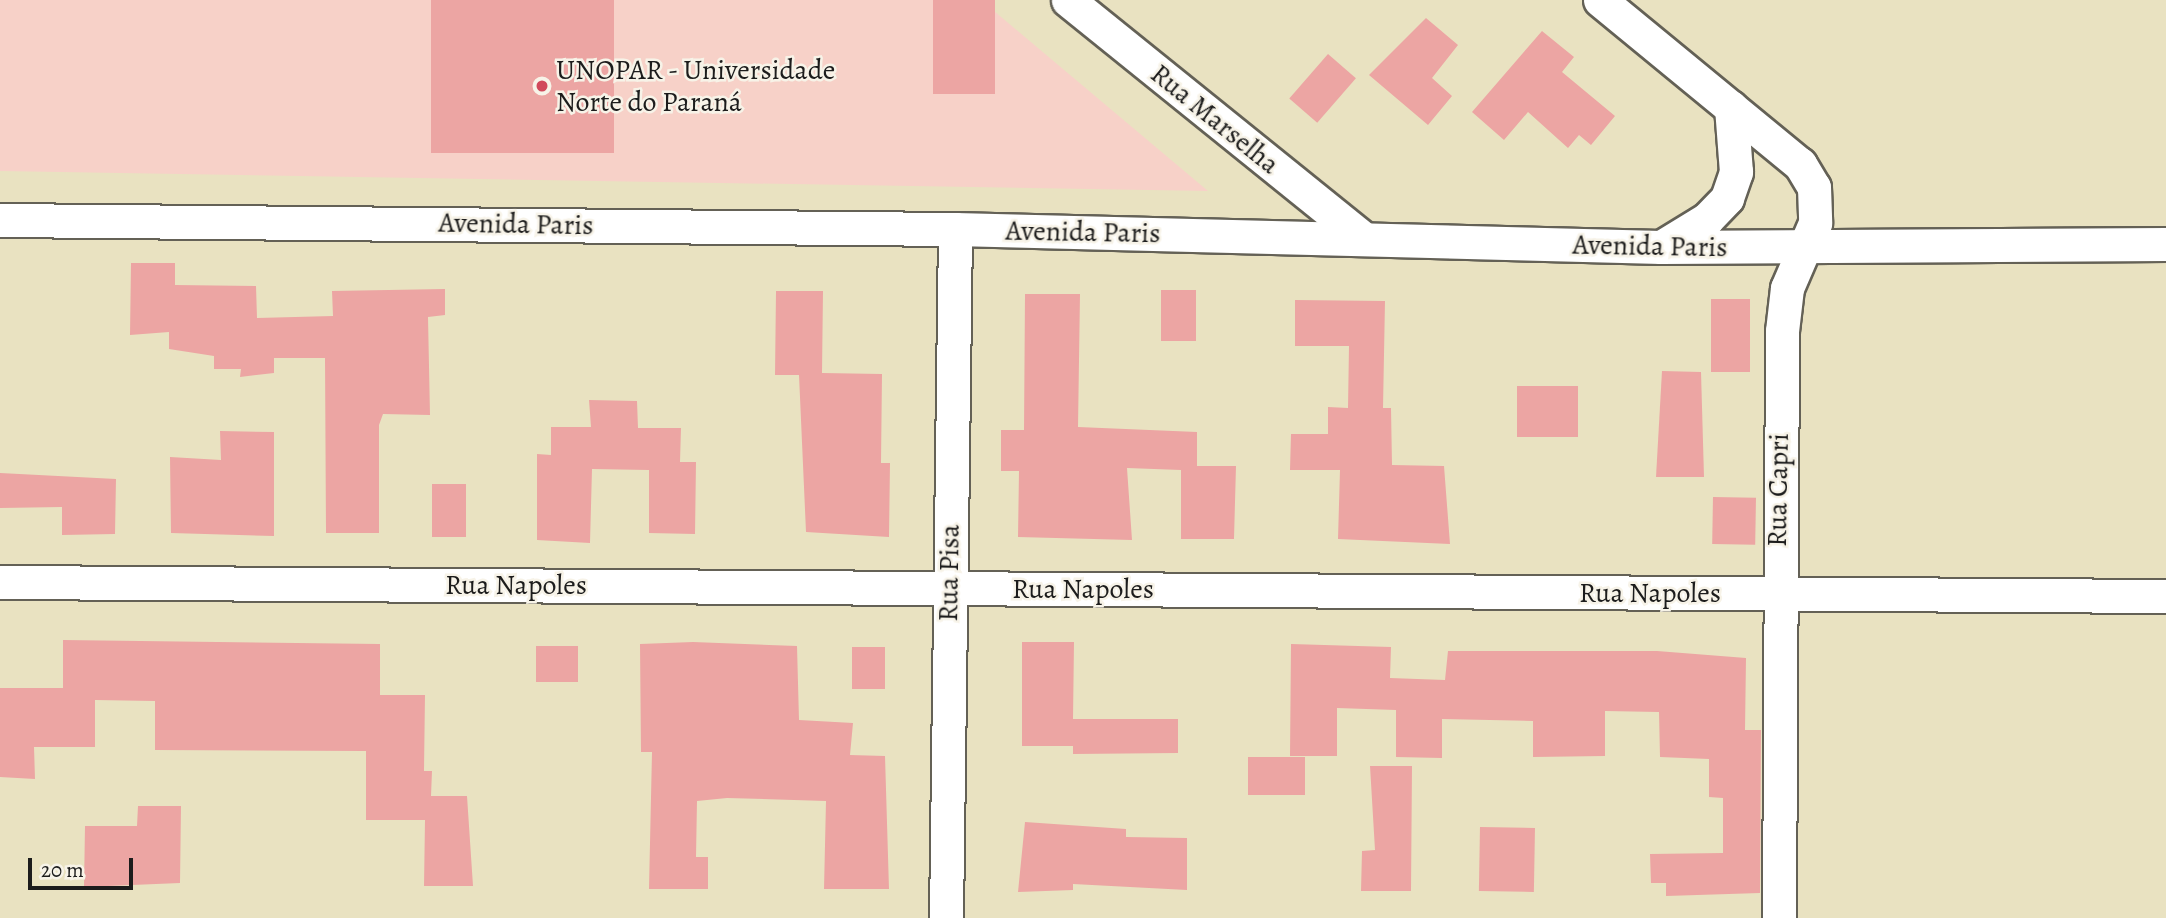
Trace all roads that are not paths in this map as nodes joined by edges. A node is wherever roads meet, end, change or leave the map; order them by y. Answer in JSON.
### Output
{"nodes":[{"id":1,"x":1068,"y":0,"type":"edge"},
{"id":2,"x":1600,"y":0,"type":"edge"},
{"id":3,"x":1731,"y":107,"type":"junction"},
{"id":4,"x":0,"y":220,"type":"edge"},
{"id":5,"x":956,"y":229,"type":"junction"},
{"id":6,"x":1363,"y":238,"type":"junction"},
{"id":7,"x":2166,"y":244,"type":"edge"},
{"id":8,"x":1661,"y":247,"type":"junction"},
{"id":9,"x":1800,"y":248,"type":"junction"},
{"id":10,"x":0,"y":582,"type":"edge"},
{"id":11,"x":948,"y":588,"type":"junction"},
{"id":12,"x":1776,"y":593,"type":"junction"},
{"id":13,"x":2166,"y":596,"type":"edge"},
{"id":14,"x":946,"y":918,"type":"edge"},
{"id":15,"x":1779,"y":918,"type":"edge"}],
"edges":[{"from":1,"to":6,"type":"street","name":"Rua Marselha"},
{"from":2,"to":3,"type":"street","name":"Rua Capri"},
{"from":3,"to":8,"type":"street"},
{"from":3,"to":9,"type":"street","name":"Rua Capri"},
{"from":4,"to":5,"type":"street","name":"Avenida Paris"},
{"from":5,"to":6,"type":"street","name":"Avenida Paris"},
{"from":5,"to":11,"type":"street","name":"Rua Pisa"},
{"from":6,"to":8,"type":"street","name":"Avenida Paris"},
{"from":7,"to":9,"type":"street","name":"Avenida Paris"},
{"from":8,"to":9,"type":"street","name":"Avenida Paris"},
{"from":9,"to":12,"type":"street","name":"Rua Capri"},
{"from":10,"to":11,"type":"street","name":"Rua Napoles"},
{"from":11,"to":12,"type":"street","name":"Rua Napoles"},
{"from":11,"to":14,"type":"street","name":"Rua Pisa"},
{"from":12,"to":13,"type":"street","name":"Rua Napoles"},
{"from":12,"to":15,"type":"street","name":"Rua Capri"}]}
